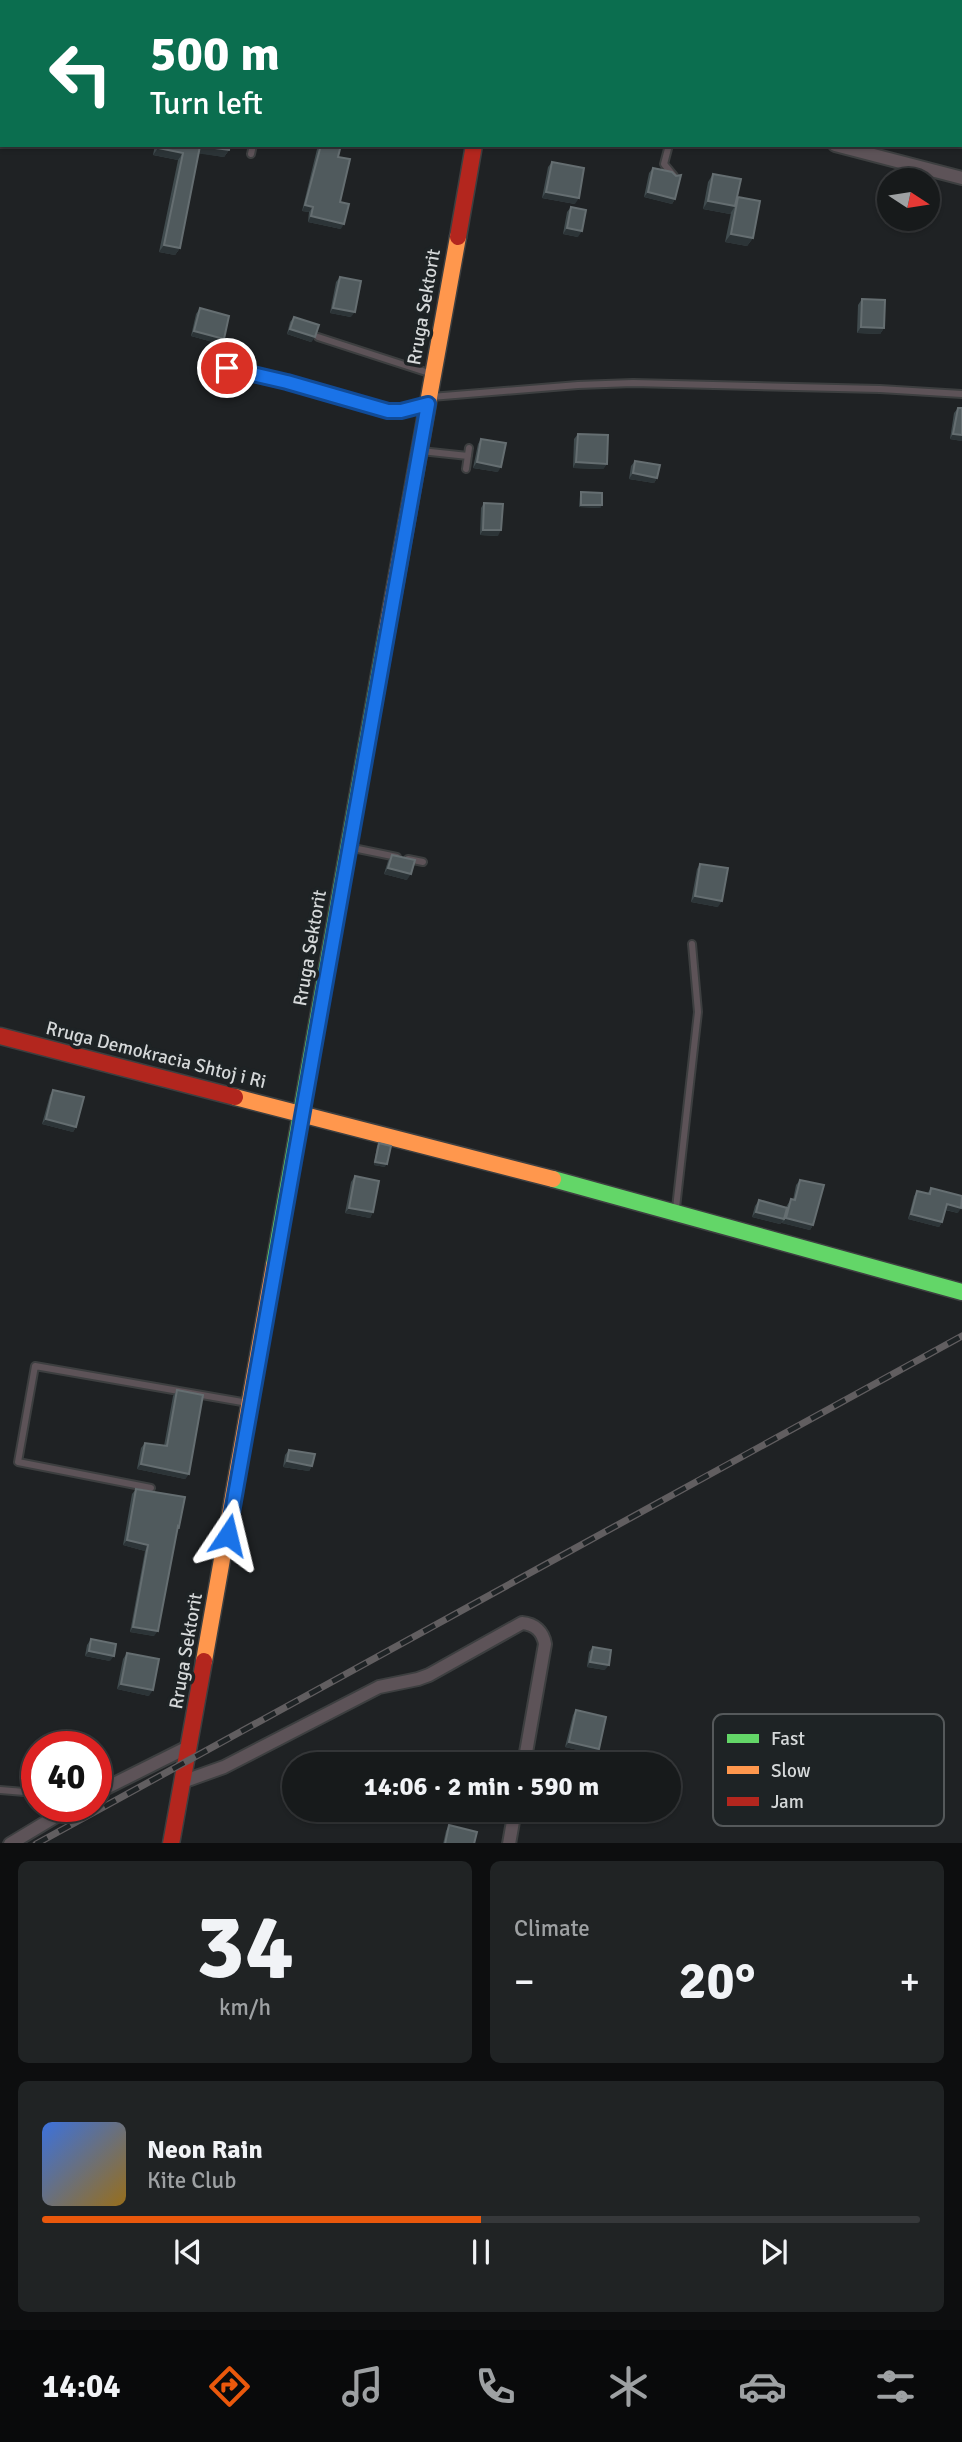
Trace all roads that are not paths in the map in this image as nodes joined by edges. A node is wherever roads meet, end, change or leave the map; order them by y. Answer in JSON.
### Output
{"nodes":[{"id":1,"x":253,"y":147,"type":"edge"},
{"id":2,"x":474,"y":147,"type":"edge"},
{"id":3,"x":668,"y":147,"type":"edge"},
{"id":4,"x":843,"y":147,"type":"edge"},
{"id":5,"x":251,"y":154,"type":"dead end"},
{"id":6,"x":674,"y":177,"type":"edge"},
{"id":7,"x":962,"y":178,"type":"edge"},
{"id":8,"x":318,"y":337,"type":"edge"},
{"id":9,"x":214,"y":365,"type":"dead end"},
{"id":10,"x":433,"y":374,"type":"junction"},
{"id":11,"x":962,"y":394,"type":"edge"},
{"id":12,"x":429,"y":400,"type":"junction"},
{"id":13,"x":469,"y":448,"type":"dead end"},
{"id":14,"x":420,"y":450,"type":"junction"},
{"id":15,"x":468,"y":456,"type":"junction"},
{"id":16,"x":466,"y":469,"type":"dead end"},
{"id":17,"x":349,"y":847,"type":"junction"},
{"id":18,"x":423,"y":862,"type":"dead end"},
{"id":19,"x":692,"y":944,"type":"dead end"},
{"id":20,"x":0,"y":1036,"type":"edge"},
{"id":21,"x":302,"y":1114,"type":"junction"},
{"id":22,"x":675,"y":1214,"type":"junction"},
{"id":23,"x":962,"y":1292,"type":"edge"},
{"id":24,"x":251,"y":1403,"type":"junction"},
{"id":25,"x":150,"y":1488,"type":"edge"},
{"id":26,"x":189,"y":1752,"type":"junction"},
{"id":27,"x":526,"y":1752,"type":"edge"},
{"id":28,"x":182,"y":1782,"type":"junction"},
{"id":29,"x":112,"y":1786,"type":"edge"},
{"id":30,"x":0,"y":1790,"type":"edge"},
{"id":31,"x":21,"y":1792,"type":"edge"},
{"id":32,"x":46,"y":1822,"type":"edge"},
{"id":33,"x":513,"y":1822,"type":"edge"},
{"id":34,"x":10,"y":1843,"type":"edge"},
{"id":35,"x":171,"y":1843,"type":"edge"},
{"id":36,"x":509,"y":1843,"type":"edge"}],
"edges":[{"from":1,"to":5,"type":"lane"},
{"from":2,"to":10,"type":"street","name":"Rruga Sektorit"},
{"from":3,"to":6,"type":"lane"},
{"from":4,"to":7,"type":"street"},
{"from":8,"to":10,"type":"lane"},
{"from":9,"to":12,"type":"lane"},
{"from":10,"to":12,"type":"street","name":"Rruga Sektorit"},
{"from":11,"to":12,"type":"lane"},
{"from":12,"to":14,"type":"street","name":"Rruga Sektorit"},
{"from":13,"to":15,"type":"lane"},
{"from":14,"to":15,"type":"lane"},
{"from":14,"to":17,"type":"street","name":"Rruga Sektorit"},
{"from":15,"to":16,"type":"lane"},
{"from":17,"to":18,"type":"lane"},
{"from":17,"to":21,"type":"street","name":"Rruga Sektorit"},
{"from":19,"to":22,"type":"lane"},
{"from":20,"to":21,"type":"street","name":"Rruga Demokracia Shtoj i Ri"},
{"from":21,"to":22,"type":"street","name":"Rruga Demokracia Shtoj i Ri"},
{"from":21,"to":24,"type":"street","name":"Rruga Sektorit"},
{"from":22,"to":23,"type":"street","name":"Rruga Demokracia Shtoj i Ri"},
{"from":24,"to":25,"type":"lane"},
{"from":24,"to":26,"type":"street","name":"Rruga Sektorit"},
{"from":26,"to":28,"type":"street","name":"Rruga Sektorit"},
{"from":26,"to":29,"type":"street"},
{"from":27,"to":28,"type":"street"},
{"from":28,"to":35,"type":"street","name":"Rruga Sektorit"},
{"from":30,"to":31,"type":"lane"},
{"from":32,"to":34,"type":"street"},
{"from":33,"to":36,"type":"street"}]}
